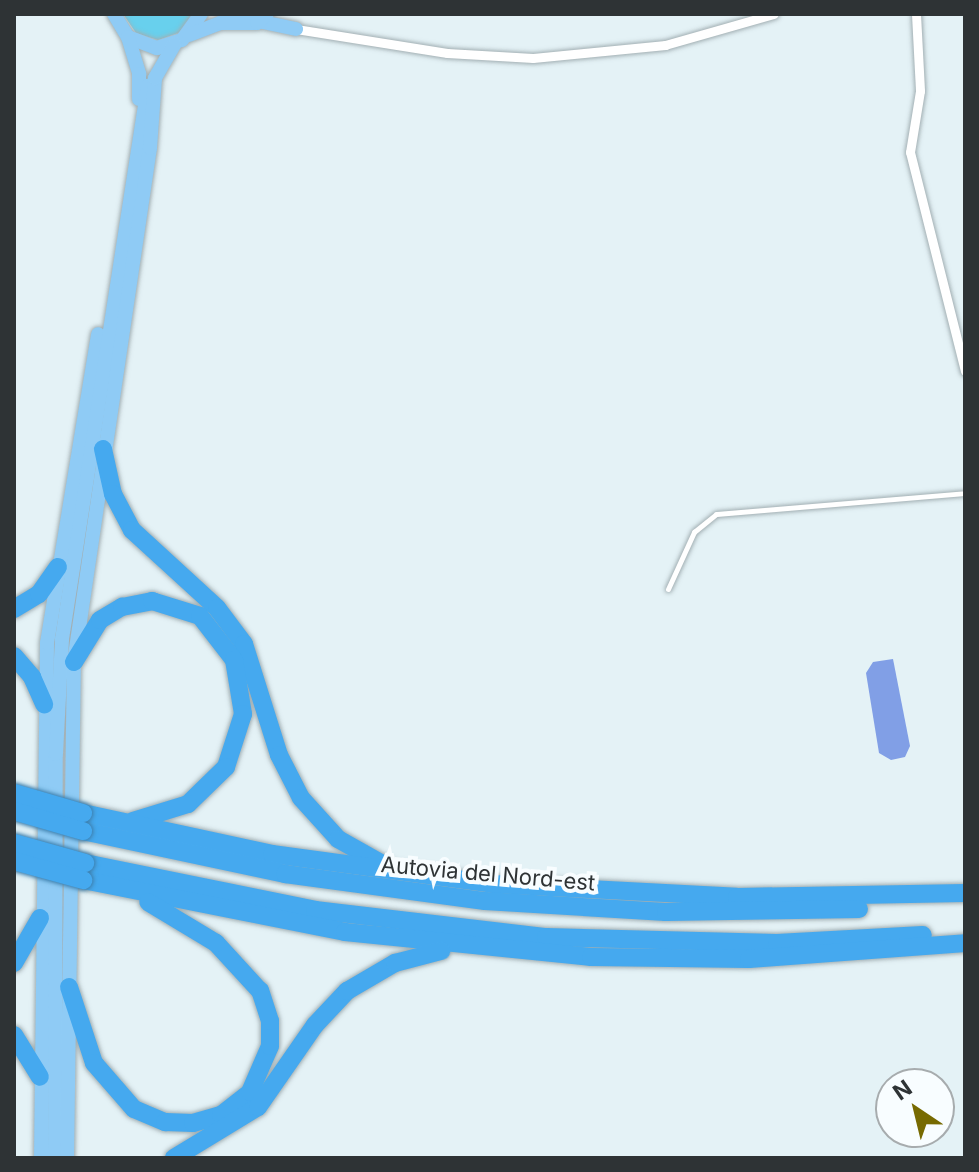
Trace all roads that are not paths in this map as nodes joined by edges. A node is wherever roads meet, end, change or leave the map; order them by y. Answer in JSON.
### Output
{"nodes":[{"id":1,"x":114,"y":14,"type":"edge"},
{"id":2,"x":201,"y":14,"type":"edge"},
{"id":3,"x":229,"y":14,"type":"edge"},
{"id":4,"x":238,"y":14,"type":"edge"},
{"id":5,"x":281,"y":14,"type":"edge"},
{"id":6,"x":774,"y":14,"type":"edge"},
{"id":7,"x":916,"y":14,"type":"edge"},
{"id":8,"x":261,"y":17,"type":"edge"},
{"id":9,"x":296,"y":29,"type":"junction"},
{"id":10,"x":189,"y":35,"type":"junction"},
{"id":11,"x":128,"y":37,"type":"junction"},
{"id":12,"x":171,"y":45,"type":"junction"},
{"id":13,"x":141,"y":112,"type":"junction"},
{"id":14,"x":118,"y":260,"type":"junction"},
{"id":15,"x":965,"y":371,"type":"edge"},
{"id":16,"x":103,"y":449,"type":"junction"},
{"id":17,"x":965,"y":493,"type":"edge"},
{"id":18,"x":58,"y":567,"type":"junction"},
{"id":19,"x":668,"y":589,"type":"dead end"},
{"id":20,"x":14,"y":609,"type":"edge"},
{"id":21,"x":14,"y":656,"type":"edge"},
{"id":22,"x":74,"y":662,"type":"junction"},
{"id":23,"x":44,"y":704,"type":"junction"},
{"id":24,"x":14,"y":793,"type":"edge"},
{"id":25,"x":14,"y":811,"type":"edge"},
{"id":26,"x":83,"y":822,"type":"junction"},
{"id":27,"x":124,"y":823,"type":"junction"},
{"id":28,"x":14,"y":843,"type":"edge"},
{"id":29,"x":14,"y":861,"type":"edge"},
{"id":30,"x":84,"y":872,"type":"junction"},
{"id":31,"x":407,"y":875,"type":"junction"},
{"id":32,"x":128,"y":891,"type":"junction"},
{"id":33,"x":965,"y":893,"type":"edge"},
{"id":34,"x":965,"y":900,"type":"edge"},
{"id":35,"x":40,"y":918,"type":"junction"},
{"id":36,"x":965,"y":932,"type":"edge"},
{"id":37,"x":965,"y":943,"type":"edge"},
{"id":38,"x":463,"y":947,"type":"junction"},
{"id":39,"x":14,"y":963,"type":"edge"},
{"id":40,"x":69,"y":987,"type":"junction"},
{"id":41,"x":14,"y":1035,"type":"edge"},
{"id":42,"x":40,"y":1077,"type":"junction"},
{"id":43,"x":41,"y":1158,"type":"edge"},
{"id":44,"x":55,"y":1158,"type":"edge"},
{"id":45,"x":67,"y":1158,"type":"edge"},
{"id":46,"x":174,"y":1158,"type":"edge"}],
"edges":[{"from":1,"to":11,"type":"main road"},
{"from":2,"to":10,"type":"main road"},
{"from":3,"to":4,"type":"main road"},
{"from":4,"to":8,"type":"main road"},
{"from":5,"to":9,"type":"main road"},
{"from":6,"to":9,"type":"street"},
{"from":7,"to":15,"type":"street"},
{"from":8,"to":9,"type":"main road"},
{"from":8,"to":10,"type":"main road"},
{"from":10,"to":12,"type":"main road"},
{"from":11,"to":12,"type":"main road"},
{"from":11,"to":13,"type":"main road"},
{"from":12,"to":13,"type":"main road"},
{"from":12,"to":16,"type":"main road"},
{"from":13,"to":14,"type":"main road"},
{"from":14,"to":18,"type":"main road"},
{"from":14,"to":44,"type":"main road"},
{"from":16,"to":22,"type":"main road"},
{"from":16,"to":31,"type":"highway"},
{"from":17,"to":19,"type":"lane"},
{"from":18,"to":20,"type":"highway"},
{"from":18,"to":23,"type":"main road"},
{"from":21,"to":23,"type":"highway"},
{"from":22,"to":27,"type":"highway"},
{"from":22,"to":40,"type":"main road"},
{"from":23,"to":35,"type":"main road"},
{"from":24,"to":26,"type":"highway","bridge":true},
{"from":25,"to":26,"type":"highway","name":"Autovia del Nord-est","bridge":true},
{"from":26,"to":27,"type":"highway"},
{"from":26,"to":34,"type":"highway","name":"Autovia del Nord-est"},
{"from":27,"to":31,"type":"highway"},
{"from":28,"to":30,"type":"highway","bridge":true},
{"from":29,"to":30,"type":"highway","bridge":true},
{"from":30,"to":32,"type":"highway"},
{"from":30,"to":36,"type":"highway"},
{"from":31,"to":33,"type":"highway"},
{"from":32,"to":38,"type":"highway"},
{"from":32,"to":40,"type":"highway"},
{"from":35,"to":39,"type":"highway"},
{"from":35,"to":42,"type":"main road"},
{"from":37,"to":38,"type":"highway"},
{"from":38,"to":46,"type":"highway"},
{"from":40,"to":45,"type":"main road"},
{"from":41,"to":42,"type":"highway"},
{"from":42,"to":43,"type":"main road"}]}
